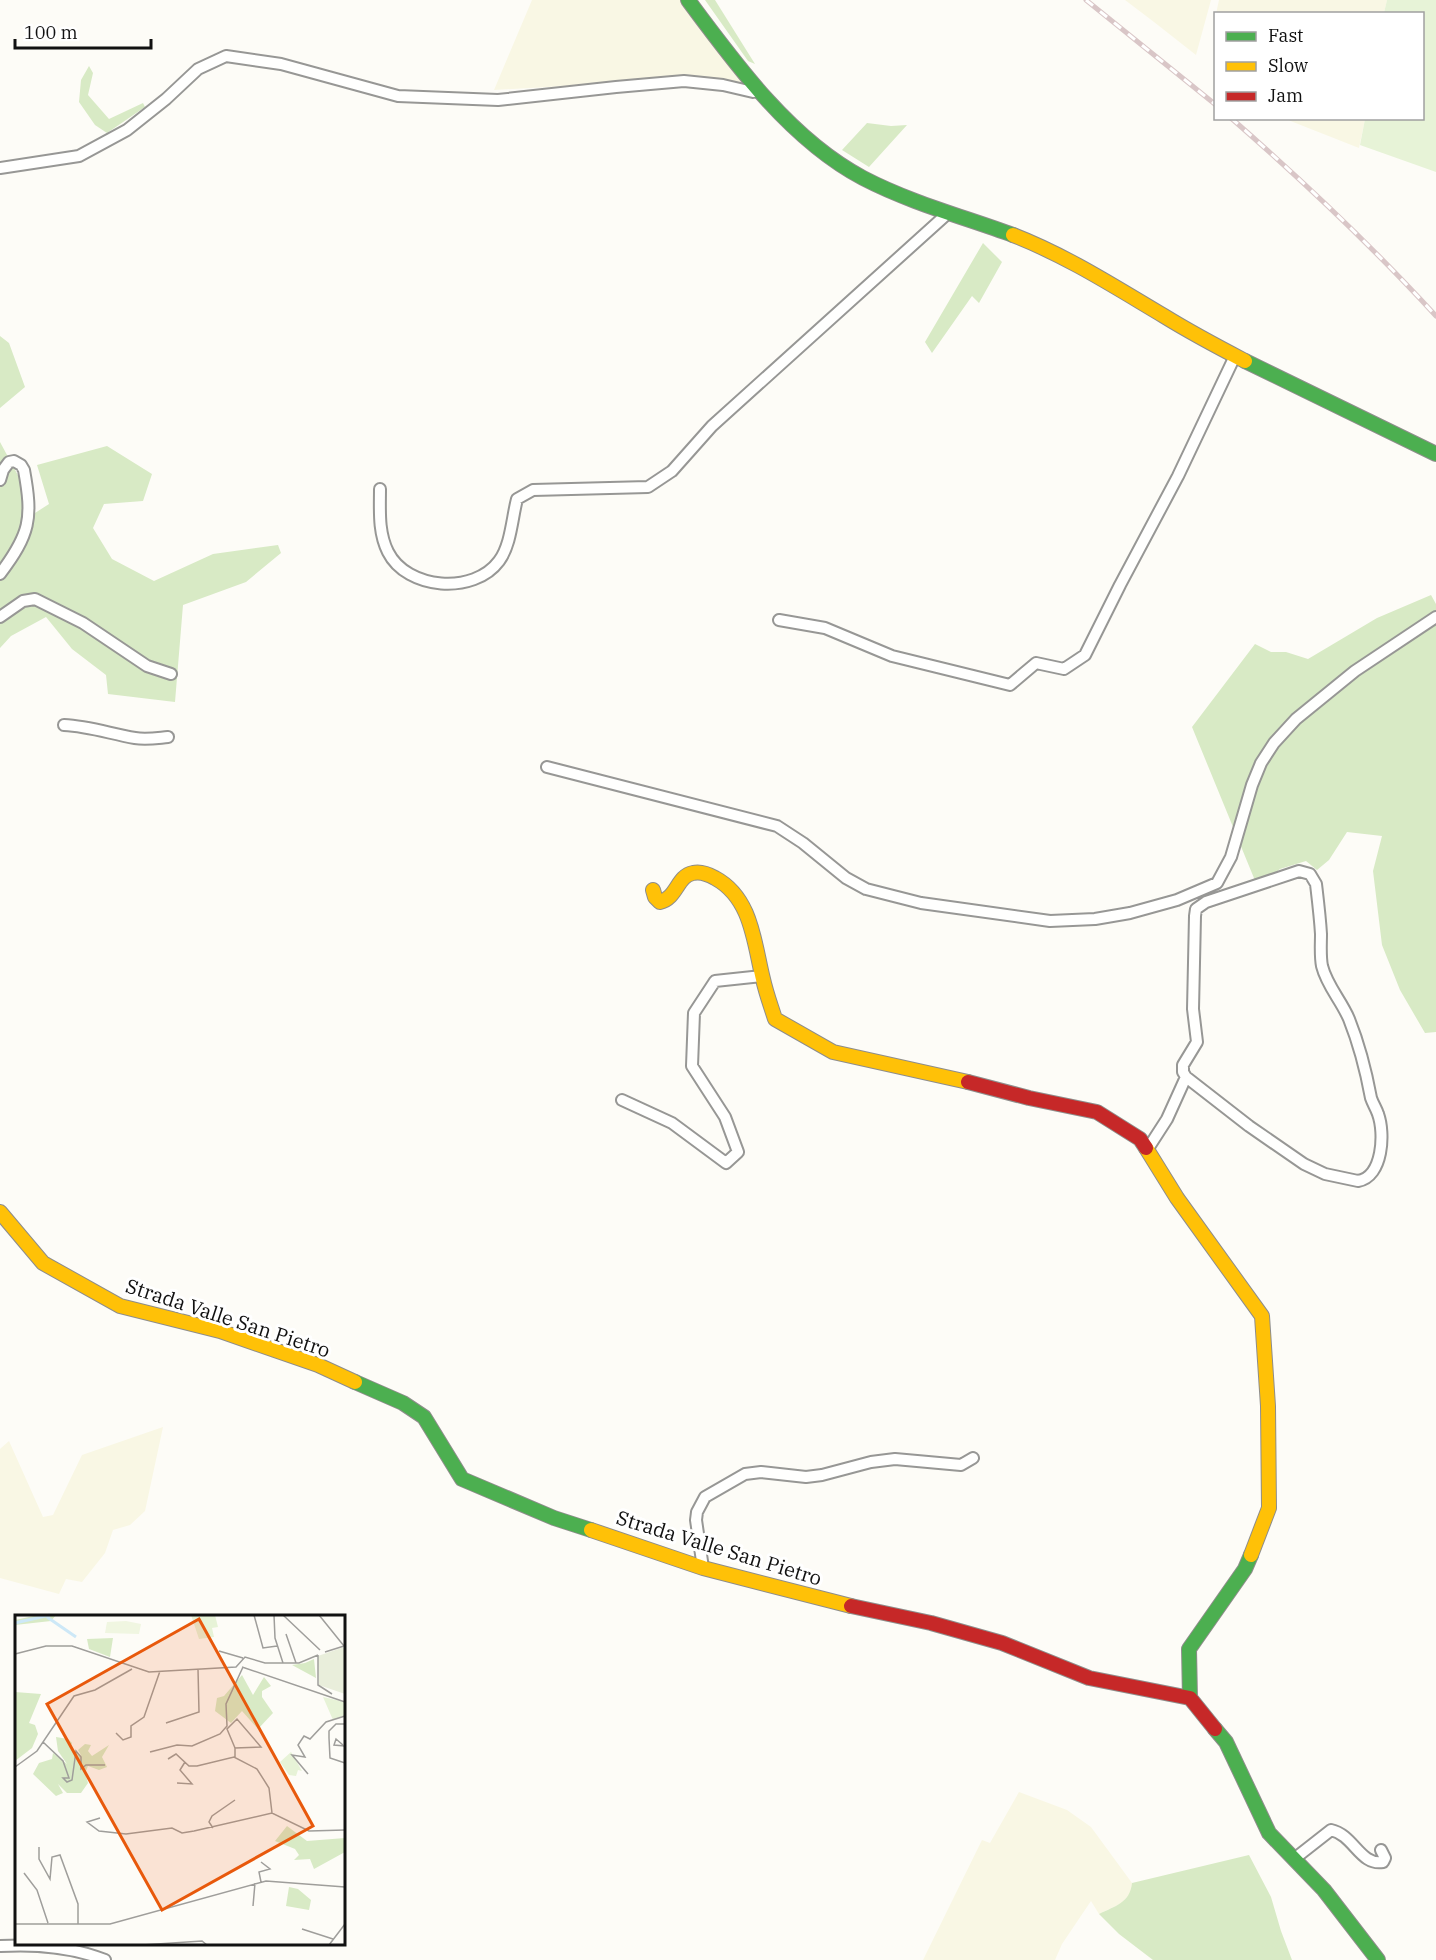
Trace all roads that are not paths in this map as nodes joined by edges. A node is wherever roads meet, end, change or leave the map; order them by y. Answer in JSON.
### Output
{"nodes":[{"id":1,"x":688,"y":0,"type":"edge"},
{"id":2,"x":758,"y":91,"type":"junction"},
{"id":3,"x":0,"y":168,"type":"edge"},
{"id":4,"x":947,"y":213,"type":"junction"},
{"id":5,"x":1235,"y":356,"type":"junction"},
{"id":6,"x":1436,"y":454,"type":"edge"},
{"id":7,"x":0,"y":480,"type":"edge"},
{"id":8,"x":380,"y":489,"type":"dead end"},
{"id":9,"x":0,"y":574,"type":"edge"},
{"id":10,"x":0,"y":617,"type":"edge"},
{"id":11,"x":1436,"y":617,"type":"edge"},
{"id":12,"x":779,"y":620,"type":"dead end"},
{"id":13,"x":171,"y":674,"type":"dead end"},
{"id":14,"x":64,"y":725,"type":"dead end"},
{"id":15,"x":168,"y":737,"type":"dead end"},
{"id":16,"x":547,"y":767,"type":"dead end"},
{"id":17,"x":653,"y":890,"type":"dead end"},
{"id":18,"x":1179,"y":900,"type":"junction"},
{"id":19,"x":1195,"y":914,"type":"junction"},
{"id":20,"x":762,"y":976,"type":"junction"},
{"id":21,"x":1186,"y":1077,"type":"junction"},
{"id":22,"x":622,"y":1100,"type":"dead end"},
{"id":23,"x":1147,"y":1150,"type":"junction"},
{"id":24,"x":0,"y":1212,"type":"edge"},
{"id":25,"x":973,"y":1458,"type":"dead end"},
{"id":26,"x":703,"y":1568,"type":"junction"},
{"id":27,"x":1190,"y":1698,"type":"junction"},
{"id":28,"x":1381,"y":1850,"type":"dead end"},
{"id":29,"x":1294,"y":1859,"type":"junction"},
{"id":30,"x":0,"y":1946,"type":"edge"},
{"id":31,"x":105,"y":1960,"type":"edge"},
{"id":32,"x":1378,"y":1960,"type":"edge"}],
"edges":[{"from":1,"to":2,"type":"street"},
{"from":2,"to":3,"type":"street"},
{"from":2,"to":4,"type":"street"},
{"from":4,"to":5,"type":"street"},
{"from":4,"to":8,"type":"street"},
{"from":5,"to":6,"type":"street"},
{"from":5,"to":12,"type":"street"},
{"from":7,"to":9,"type":"street"},
{"from":10,"to":13,"type":"street"},
{"from":11,"to":18,"type":"street"},
{"from":14,"to":15,"type":"street"},
{"from":16,"to":18,"type":"street"},
{"from":17,"to":20,"type":"street"},
{"from":18,"to":19,"type":"street"},
{"from":19,"to":21,"type":"street"},
{"from":19,"to":21,"type":"street"},
{"from":20,"to":22,"type":"street"},
{"from":20,"to":23,"type":"street"},
{"from":21,"to":23,"type":"street"},
{"from":23,"to":27,"type":"street"},
{"from":24,"to":26,"type":"street","name":"Strada Valle San Pietro"},
{"from":25,"to":26,"type":"street"},
{"from":26,"to":27,"type":"street","name":"Strada Valle San Pietro"},
{"from":27,"to":29,"type":"street"},
{"from":28,"to":29,"type":"street"},
{"from":29,"to":32,"type":"street"},
{"from":30,"to":31,"type":"street"}]}
